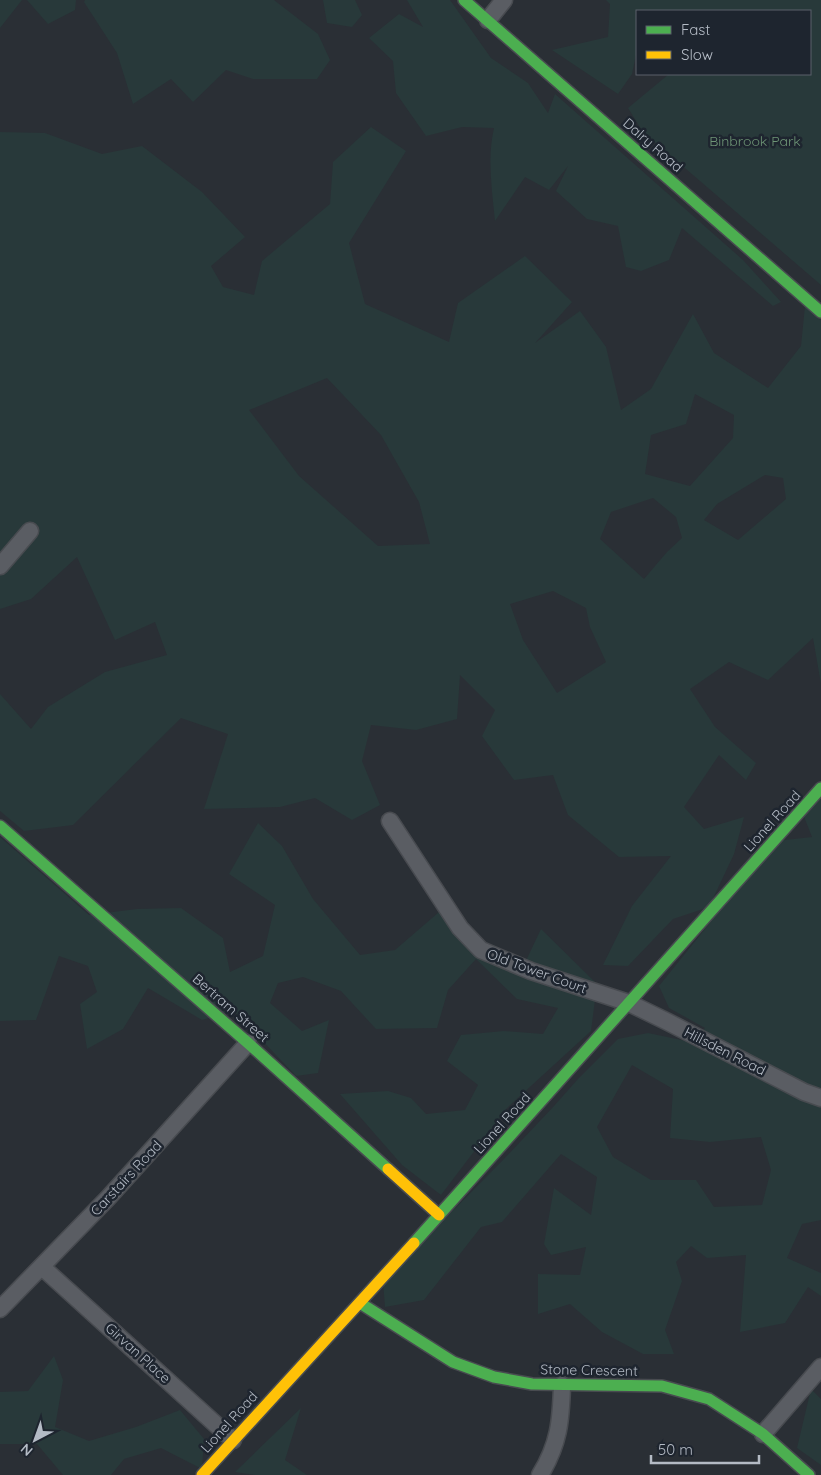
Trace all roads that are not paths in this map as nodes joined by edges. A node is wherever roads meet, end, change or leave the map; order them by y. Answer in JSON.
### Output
{"nodes":[{"id":1,"x":464,"y":0,"type":"edge"},
{"id":2,"x":504,"y":0,"type":"edge"},
{"id":3,"x":488,"y":20,"type":"junction"},
{"id":4,"x":821,"y":312,"type":"edge"},
{"id":5,"x":30,"y":531,"type":"dead end"},
{"id":6,"x":0,"y":566,"type":"edge"},
{"id":7,"x":821,"y":788,"type":"edge"},
{"id":8,"x":390,"y":821,"type":"dead end"},
{"id":9,"x":0,"y":826,"type":"edge"},
{"id":10,"x":629,"y":1003,"type":"junction"},
{"id":11,"x":248,"y":1043,"type":"junction"},
{"id":12,"x":821,"y":1098,"type":"edge"},
{"id":13,"x":439,"y":1215,"type":"junction"},
{"id":14,"x":42,"y":1266,"type":"junction"},
{"id":15,"x":360,"y":1303,"type":"junction"},
{"id":16,"x":0,"y":1309,"type":"edge"},
{"id":17,"x":821,"y":1367,"type":"edge"},
{"id":18,"x":562,"y":1386,"type":"junction"},
{"id":19,"x":763,"y":1434,"type":"junction"},
{"id":20,"x":233,"y":1440,"type":"junction"},
{"id":21,"x":202,"y":1475,"type":"edge"},
{"id":22,"x":540,"y":1475,"type":"edge"},
{"id":23,"x":809,"y":1475,"type":"edge"}],
"edges":[{"from":1,"to":3,"type":"street","name":"Dalry Road"},
{"from":2,"to":3,"type":"street"},
{"from":3,"to":4,"type":"street","name":"Dalry Road"},
{"from":5,"to":6,"type":"street"},
{"from":7,"to":10,"type":"street","name":"Lionel Road"},
{"from":8,"to":10,"type":"street","name":"Old Tower Court"},
{"from":9,"to":11,"type":"street","name":"Bertram Street"},
{"from":10,"to":12,"type":"street","name":"Hillsden Road"},
{"from":10,"to":13,"type":"street","name":"Lionel Road"},
{"from":11,"to":13,"type":"street","name":"Bertram Street"},
{"from":11,"to":14,"type":"street","name":"Carstairs Road"},
{"from":13,"to":15,"type":"street","name":"Lionel Road"},
{"from":14,"to":16,"type":"street","name":"Carstairs Road"},
{"from":14,"to":20,"type":"street","name":"Girvan Place"},
{"from":15,"to":18,"type":"street","name":"Stone Crescent"},
{"from":15,"to":20,"type":"street","name":"Lionel Road"},
{"from":17,"to":19,"type":"street"},
{"from":18,"to":19,"type":"street","name":"Stone Crescent"},
{"from":18,"to":22,"type":"street"},
{"from":19,"to":23,"type":"street","name":"Stone Crescent"},
{"from":20,"to":21,"type":"street","name":"Lionel Road"}]}
